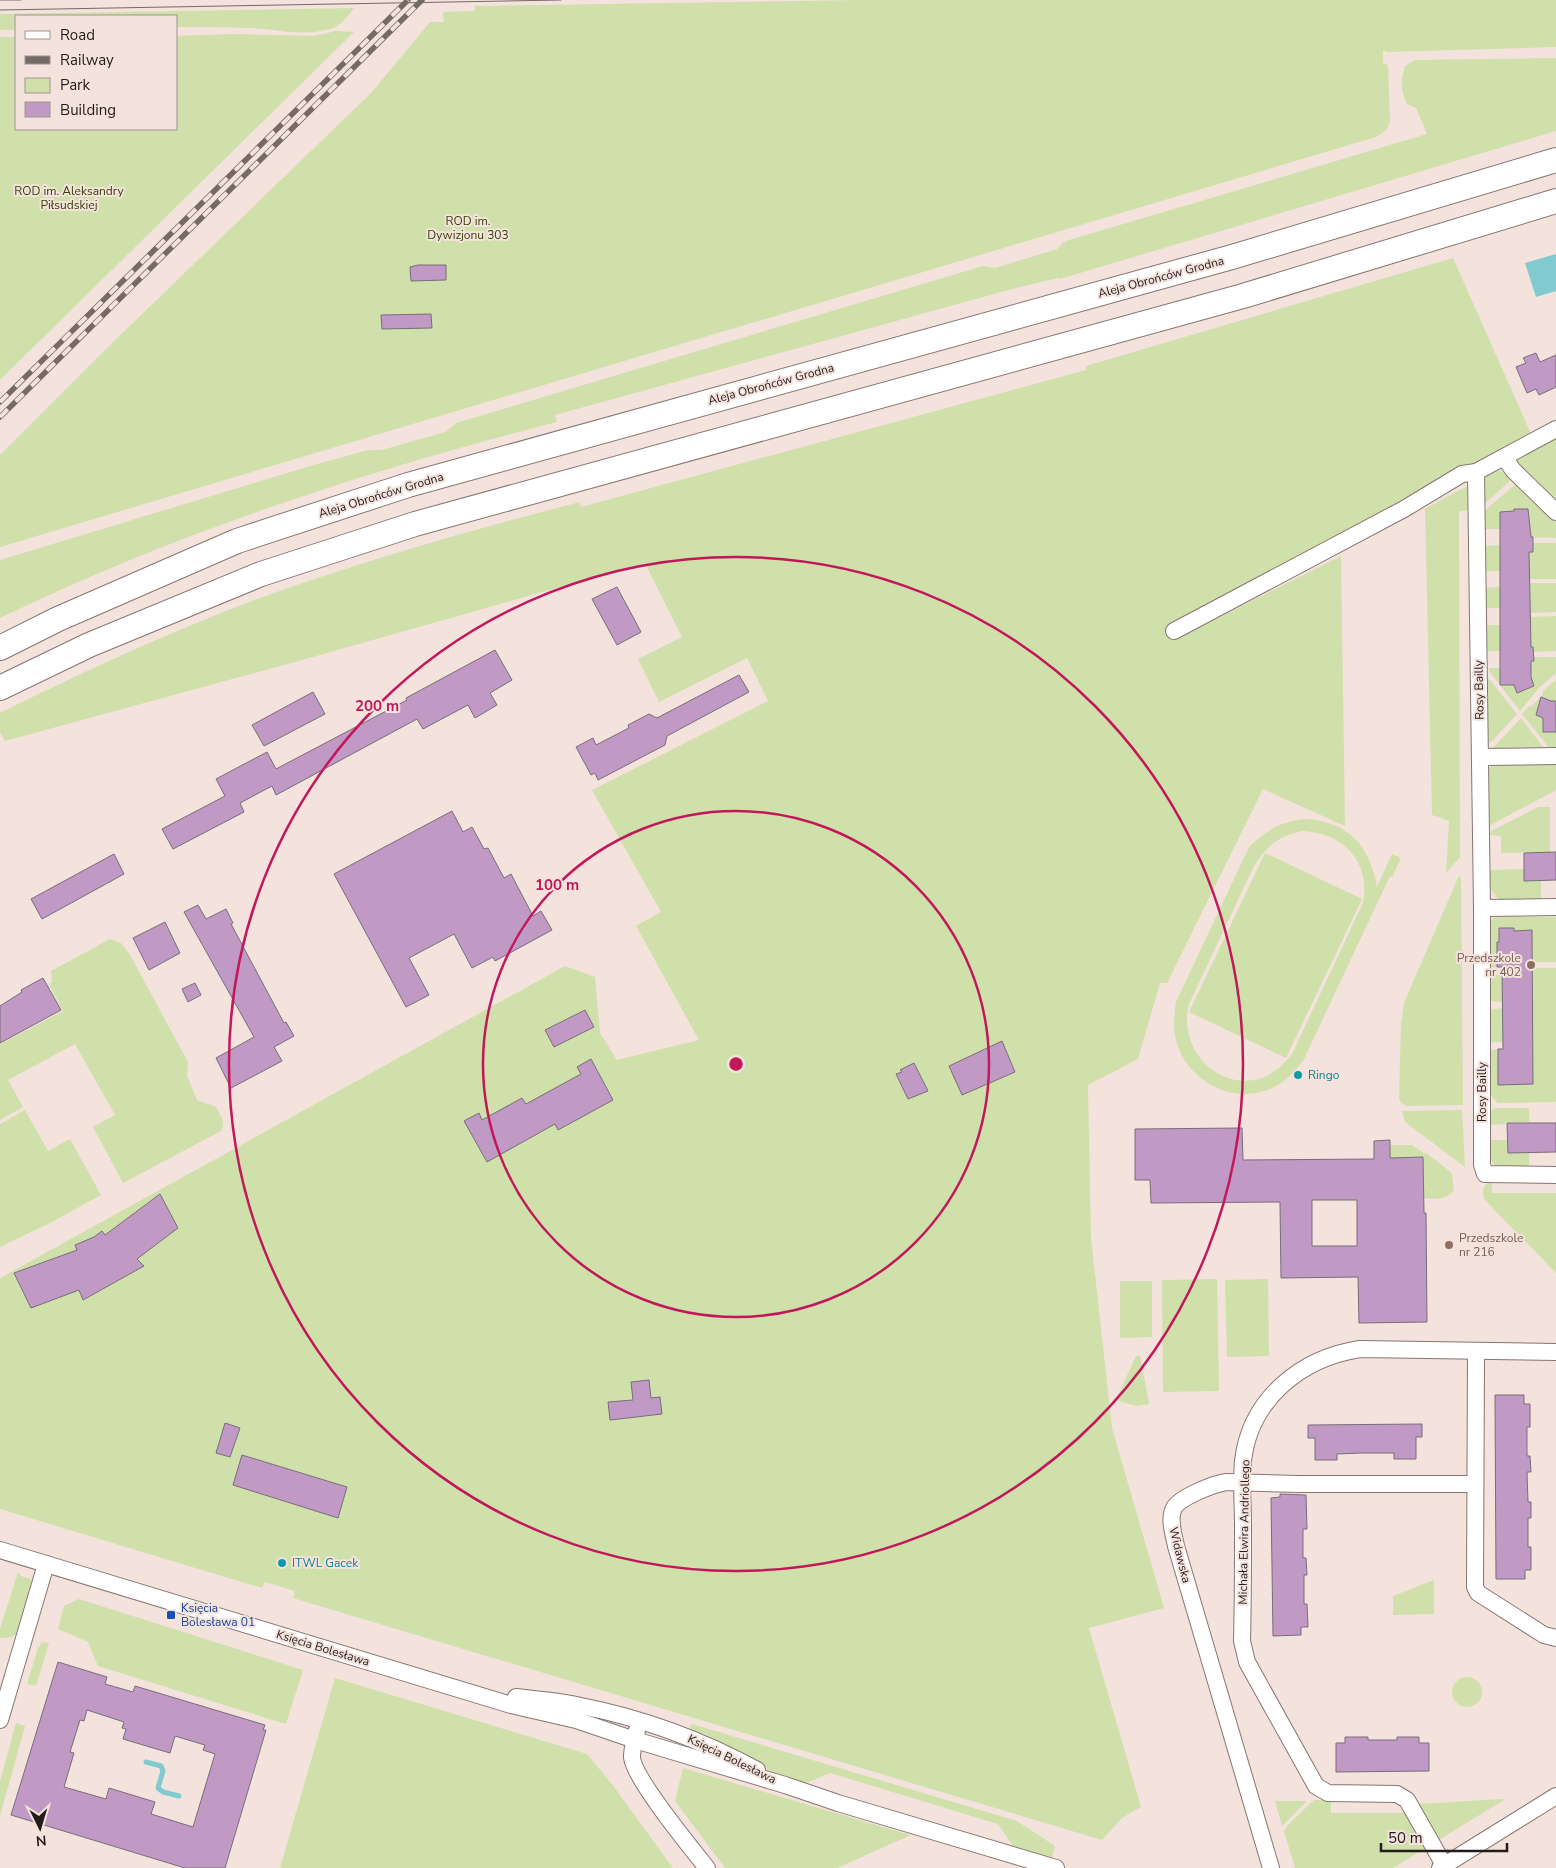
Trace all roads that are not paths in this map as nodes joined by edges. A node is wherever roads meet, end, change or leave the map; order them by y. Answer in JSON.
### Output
{"nodes":[{"id":1,"x":1556,"y":160,"type":"edge"},
{"id":2,"x":1556,"y":201,"type":"edge"},
{"id":3,"x":1556,"y":429,"type":"edge"},
{"id":4,"x":1504,"y":457,"type":"junction"},
{"id":5,"x":1476,"y":472,"type":"junction"},
{"id":6,"x":1556,"y":512,"type":"edge"},
{"id":7,"x":1174,"y":631,"type":"dead end"},
{"id":8,"x":0,"y":648,"type":"edge"},
{"id":9,"x":0,"y":688,"type":"edge"},
{"id":10,"x":1556,"y":756,"type":"edge"},
{"id":11,"x":1480,"y":758,"type":"junction"},
{"id":12,"x":1482,"y":908,"type":"junction"},
{"id":13,"x":1556,"y":908,"type":"edge"},
{"id":14,"x":1556,"y":1175,"type":"edge"},
{"id":15,"x":1476,"y":1352,"type":"junction"},
{"id":16,"x":1556,"y":1352,"type":"edge"},
{"id":17,"x":1243,"y":1482,"type":"junction"},
{"id":18,"x":1474,"y":1484,"type":"junction"},
{"id":19,"x":0,"y":1550,"type":"edge"},
{"id":20,"x":46,"y":1564,"type":"junction"},
{"id":21,"x":1556,"y":1638,"type":"edge"},
{"id":22,"x":474,"y":1694,"type":"junction"},
{"id":23,"x":0,"y":1720,"type":"edge"},
{"id":24,"x":639,"y":1721,"type":"junction"},
{"id":25,"x":635,"y":1740,"type":"junction"},
{"id":26,"x":785,"y":1785,"type":"junction"},
{"id":27,"x":1556,"y":1796,"type":"edge"},
{"id":28,"x":1442,"y":1867,"type":"edge"},
{"id":29,"x":707,"y":1868,"type":"edge"},
{"id":30,"x":1056,"y":1868,"type":"edge"},
{"id":31,"x":1271,"y":1868,"type":"edge"}],
"edges":[{"from":1,"to":8,"type":"highway","name":"Aleja Obrońców Grodna"},
{"from":2,"to":9,"type":"highway"},
{"from":3,"to":4,"type":"street"},
{"from":4,"to":5,"type":"street"},
{"from":4,"to":6,"type":"street"},
{"from":5,"to":7,"type":"street"},
{"from":5,"to":11,"type":"street","name":"Rosy Bailly"},
{"from":10,"to":11,"type":"street"},
{"from":11,"to":12,"type":"street","name":"Rosy Bailly"},
{"from":12,"to":13,"type":"street"},
{"from":12,"to":14,"type":"street","name":"Rosy Bailly"},
{"from":15,"to":16,"type":"street","name":"Michała Elwira Andriollego"},
{"from":15,"to":17,"type":"street","name":"Michała Elwira Andriollego"},
{"from":15,"to":18,"type":"street"},
{"from":17,"to":18,"type":"street","name":"Widawska"},
{"from":17,"to":28,"type":"street","name":"Michała Elwira Andriollego"},
{"from":17,"to":31,"type":"street","name":"Widawska"},
{"from":18,"to":21,"type":"street"},
{"from":19,"to":20,"type":"street","name":"Księcia Bolesława"},
{"from":20,"to":22,"type":"street","name":"Księcia Bolesława"},
{"from":20,"to":23,"type":"street"},
{"from":22,"to":24,"type":"street","name":"Księcia Bolesława"},
{"from":22,"to":25,"type":"street","name":"Księcia Bolesława"},
{"from":24,"to":25,"type":"street"},
{"from":24,"to":26,"type":"street","name":"Księcia Bolesława"},
{"from":25,"to":26,"type":"street","name":"Księcia Bolesława"},
{"from":25,"to":29,"type":"street"},
{"from":26,"to":30,"type":"street","name":"Księcia Bolesława"},
{"from":27,"to":28,"type":"street"}]}
